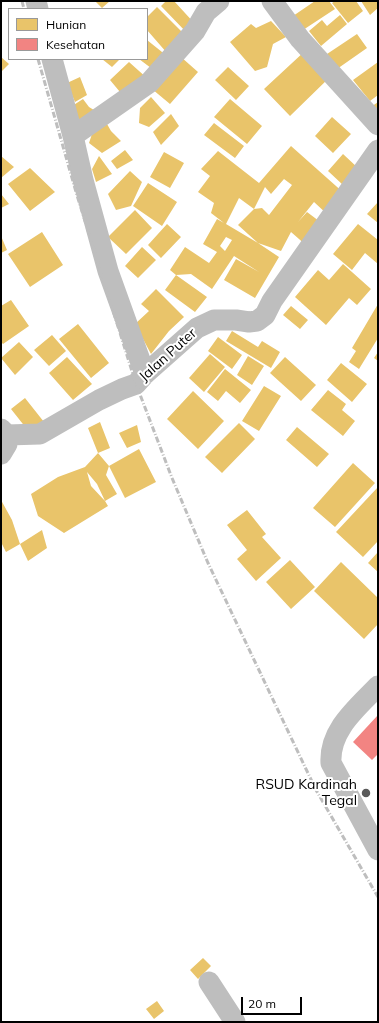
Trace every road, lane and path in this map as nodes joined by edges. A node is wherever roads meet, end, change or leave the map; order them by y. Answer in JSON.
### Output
{"nodes":[{"id":1,"x":219,"y":1,"type":"edge"},
{"id":2,"x":272,"y":1,"type":"edge"},
{"id":3,"x":52,"y":60,"type":"edge"},
{"id":4,"x":378,"y":125,"type":"edge"},
{"id":5,"x":73,"y":136,"type":"junction"},
{"id":6,"x":378,"y":150,"type":"edge"},
{"id":7,"x":145,"y":374,"type":"junction"},
{"id":8,"x":3,"y":439,"type":"edge"},
{"id":9,"x":378,"y":686,"type":"edge"},
{"id":10,"x":378,"y":850,"type":"edge"},
{"id":11,"x":208,"y":982,"type":"dead end"},
{"id":12,"x":235,"y":1022,"type":"edge"}],
"edges":[{"from":1,"to":5,"type":"street"},
{"from":2,"to":4,"type":"street"},
{"from":3,"to":5,"type":"street"},
{"from":5,"to":7,"type":"street"},
{"from":6,"to":7,"type":"street","name":"Jalan Puter"},
{"from":7,"to":8,"type":"street","name":"Jalan Puter"},
{"from":9,"to":10,"type":"street"},
{"from":11,"to":12,"type":"street"}]}
